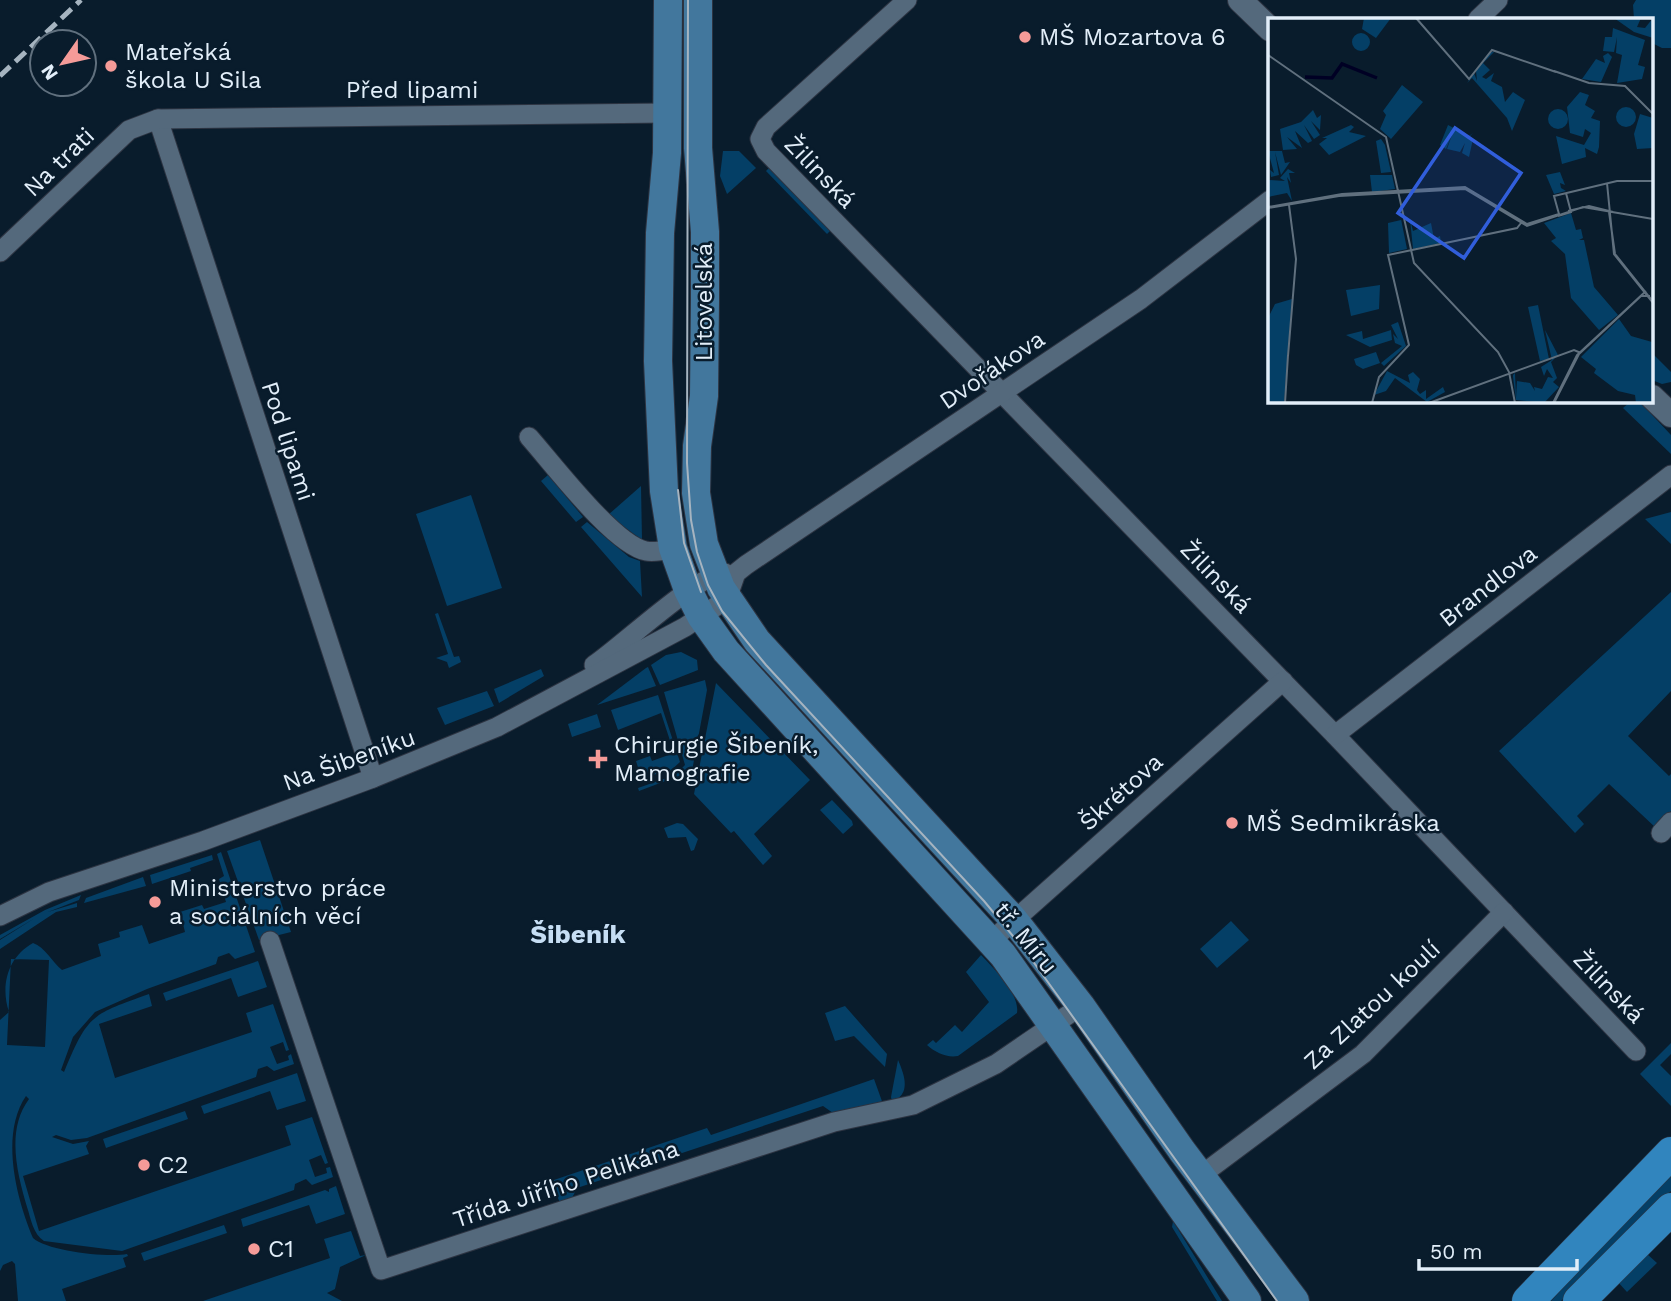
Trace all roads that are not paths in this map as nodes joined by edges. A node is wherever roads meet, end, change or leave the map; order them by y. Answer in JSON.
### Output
{"nodes":[{"id":1,"x":668,"y":0,"type":"edge"},
{"id":2,"x":698,"y":0,"type":"edge"},
{"id":3,"x":907,"y":0,"type":"edge"},
{"id":4,"x":1240,"y":0,"type":"edge"},
{"id":5,"x":1499,"y":0,"type":"edge"},
{"id":6,"x":1479,"y":18,"type":"edge"},
{"id":7,"x":1268,"y":27,"type":"edge"},
{"id":8,"x":667,"y":113,"type":"junction"},
{"id":9,"x":158,"y":119,"type":"junction"},
{"id":10,"x":1268,"y":202,"type":"edge"},
{"id":11,"x":0,"y":252,"type":"edge"},
{"id":12,"x":1002,"y":394,"type":"junction"},
{"id":13,"x":1654,"y":399,"type":"edge"},
{"id":14,"x":1671,"y":415,"type":"edge"},
{"id":15,"x":529,"y":437,"type":"dead end"},
{"id":16,"x":1671,"y":475,"type":"edge"},
{"id":17,"x":673,"y":548,"type":"junction"},
{"id":18,"x":726,"y":582,"type":"junction"},
{"id":19,"x":688,"y":590,"type":"junction"},
{"id":20,"x":701,"y":617,"type":"junction"},
{"id":21,"x":1283,"y":681,"type":"junction"},
{"id":22,"x":570,"y":687,"type":"junction"},
{"id":23,"x":1335,"y":735,"type":"junction"},
{"id":24,"x":373,"y":778,"type":"junction"},
{"id":25,"x":1504,"y":912,"type":"junction"},
{"id":26,"x":0,"y":916,"type":"edge"},
{"id":27,"x":1014,"y":920,"type":"junction"},
{"id":28,"x":991,"y":941,"type":"junction"},
{"id":29,"x":270,"y":942,"type":"dead end"},
{"id":30,"x":1081,"y":1006,"type":"junction"},
{"id":31,"x":1055,"y":1025,"type":"junction"},
{"id":32,"x":1636,"y":1051,"type":"dead end"},
{"id":33,"x":1671,"y":1153,"type":"edge"},
{"id":34,"x":1200,"y":1176,"type":"junction"},
{"id":35,"x":1181,"y":1209,"type":"junction"},
{"id":36,"x":1671,"y":1209,"type":"edge"},
{"id":37,"x":1230,"y":1301,"type":"edge"},
{"id":38,"x":1247,"y":1301,"type":"edge"},
{"id":39,"x":1294,"y":1301,"type":"edge"},
{"id":40,"x":1528,"y":1301,"type":"edge"},
{"id":41,"x":1579,"y":1301,"type":"edge"}],
"edges":[{"from":1,"to":8,"type":"main road","name":"Litovelská"},
{"from":2,"to":18,"type":"main road","name":"Litovelská"},
{"from":3,"to":12,"type":"street","name":"Žilinská"},
{"from":4,"to":7,"type":"street"},
{"from":5,"to":6,"type":"street"},
{"from":8,"to":9,"type":"street","name":"Před lipami"},
{"from":8,"to":17,"type":"main road","name":"Litovelská"},
{"from":9,"to":11,"type":"street","name":"Na trati"},
{"from":9,"to":24,"type":"street","name":"Pod lipami"},
{"from":10,"to":12,"type":"street","name":"Dvořákova"},
{"from":12,"to":18,"type":"street","name":"Dvořákova"},
{"from":12,"to":21,"type":"street","name":"Žilinská"},
{"from":13,"to":14,"type":"street"},
{"from":15,"to":17,"type":"street"},
{"from":16,"to":23,"type":"street","name":"Brandlova"},
{"from":17,"to":19,"type":"main road","name":"Litovelská"},
{"from":18,"to":19,"type":"street"},
{"from":18,"to":20,"type":"street","name":"Na Šibeníku"},
{"from":18,"to":27,"type":"main road","name":"tř. Míru"},
{"from":19,"to":20,"type":"main road","name":"Litovelská"},
{"from":19,"to":22,"type":"street"},
{"from":20,"to":22,"type":"street","name":"Na Šibeníku"},
{"from":20,"to":28,"type":"main road","name":"tř. Míru"},
{"from":21,"to":23,"type":"street","name":"Žilinská"},
{"from":21,"to":27,"type":"street","name":"Škrétova"},
{"from":22,"to":24,"type":"street","name":"Na Šibeníku"},
{"from":23,"to":25,"type":"street","name":"Žilinská"},
{"from":24,"to":26,"type":"street","name":"Na Šibeníku"},
{"from":25,"to":32,"type":"street","name":"Žilinská"},
{"from":25,"to":34,"type":"street","name":"Za Zlatou koulí"},
{"from":27,"to":28,"type":"street","name":"Škrétova"},
{"from":27,"to":30,"type":"main road","name":"tř. Míru"},
{"from":28,"to":31,"type":"main road","name":"tř. Míru"},
{"from":29,"to":31,"type":"street","name":"Třída Jiřího Pelikána"},
{"from":30,"to":31,"type":"street","name":"Třída Jiřího Pelikána"},
{"from":30,"to":34,"type":"main road","name":"tř. Míru"},
{"from":31,"to":35,"type":"main road","name":"tř. Míru"},
{"from":33,"to":40,"type":"main road"},
{"from":34,"to":39,"type":"main road","name":"tř. Míru"},
{"from":35,"to":37,"type":"main road"},
{"from":35,"to":38,"type":"main road","name":"tř. Míru"},
{"from":36,"to":41,"type":"main road"}]}
